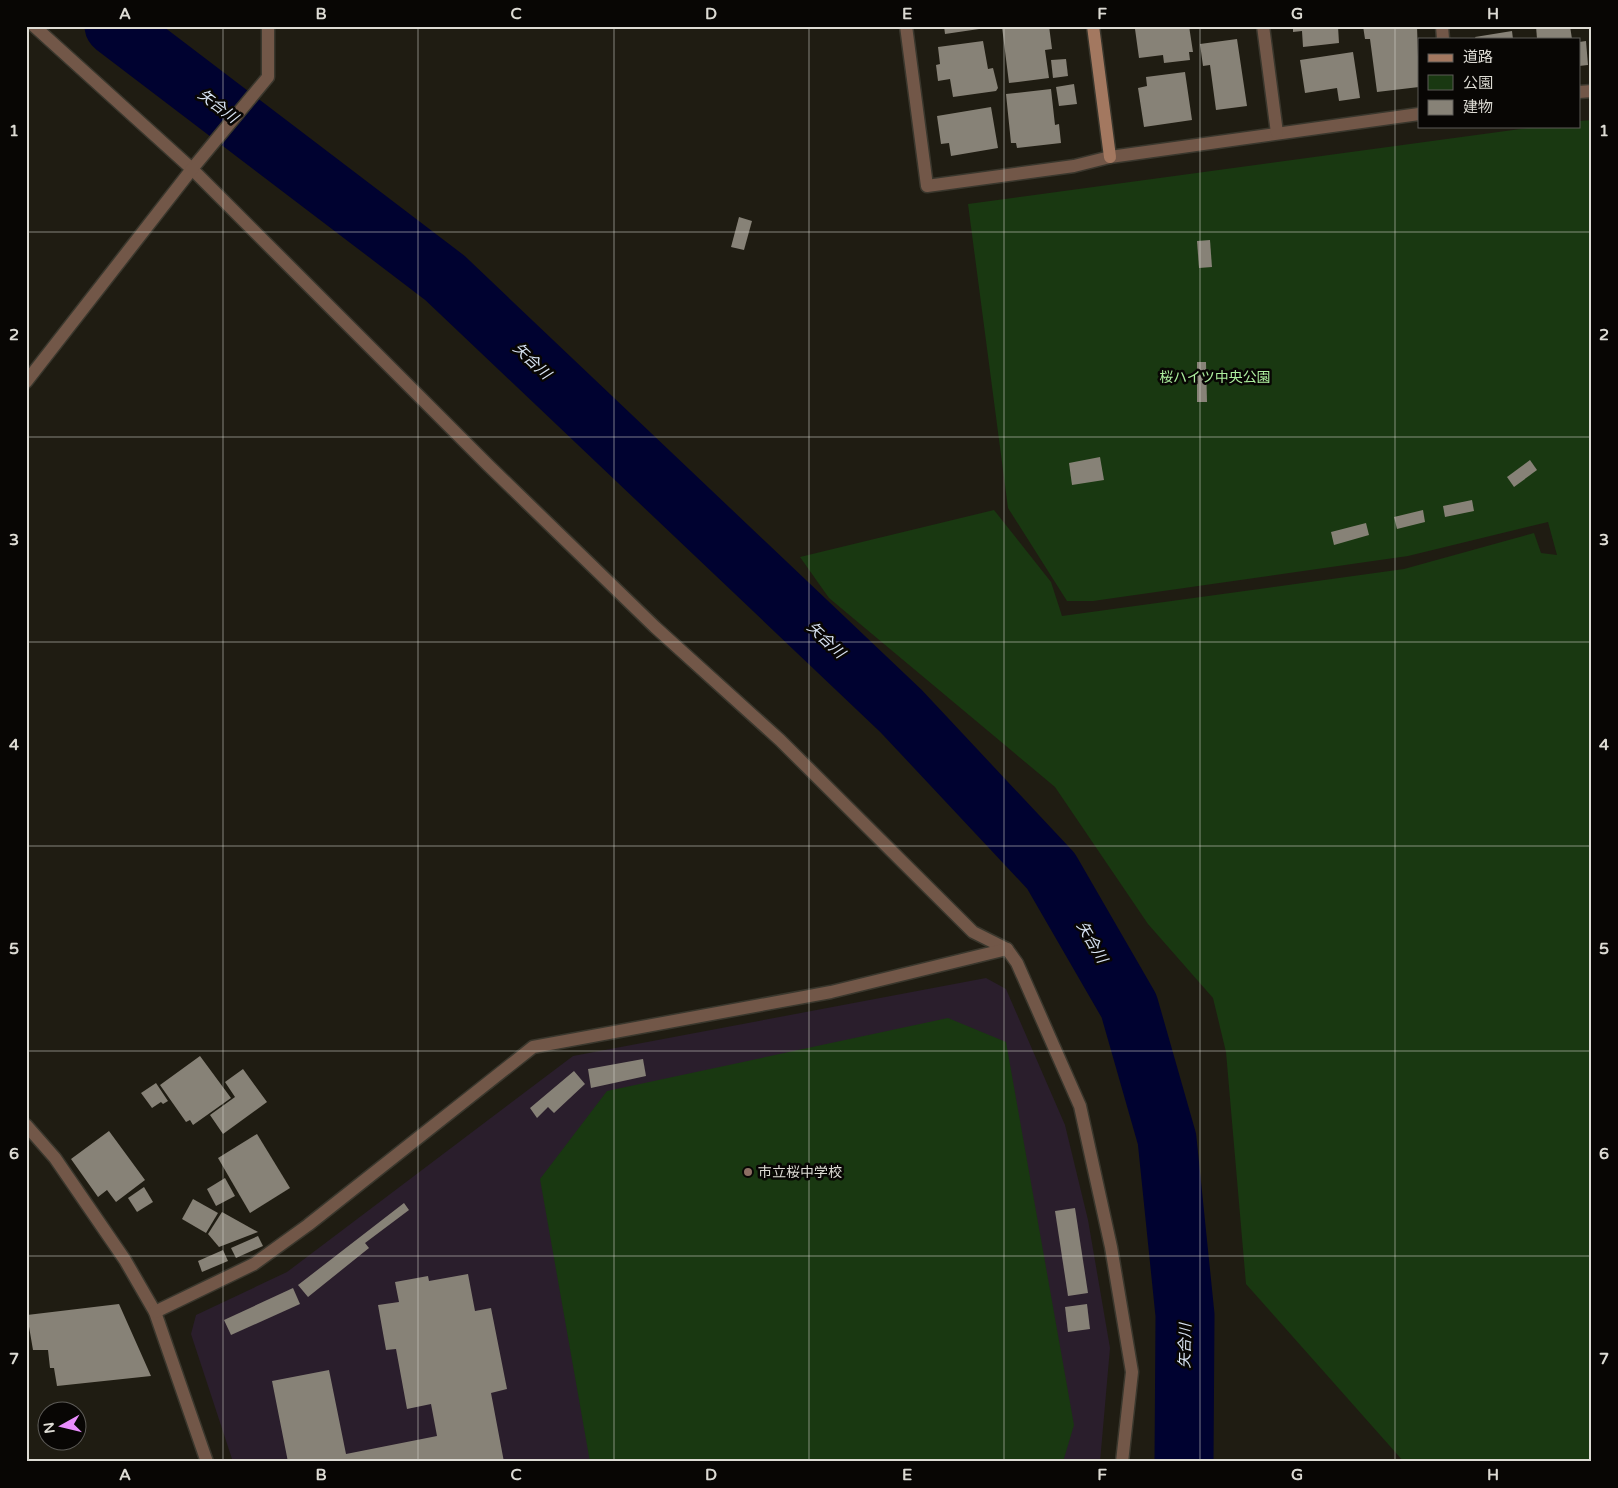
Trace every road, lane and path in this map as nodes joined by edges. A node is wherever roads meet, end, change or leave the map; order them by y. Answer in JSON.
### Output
{"nodes":[{"id":1,"x":34,"y":26,"type":"edge"},
{"id":2,"x":268,"y":26,"type":"edge"},
{"id":3,"x":906,"y":26,"type":"edge"},
{"id":4,"x":1092,"y":26,"type":"edge"},
{"id":5,"x":1263,"y":26,"type":"edge"},
{"id":6,"x":1418,"y":114,"type":"edge"},
{"id":7,"x":1277,"y":133,"type":"junction"},
{"id":8,"x":1110,"y":157,"type":"junction"},
{"id":9,"x":192,"y":169,"type":"junction"},
{"id":10,"x":26,"y":382,"type":"edge"},
{"id":11,"x":1007,"y":949,"type":"junction"},
{"id":12,"x":26,"y":1125,"type":"edge"},
{"id":13,"x":155,"y":1312,"type":"junction"},
{"id":14,"x":207,"y":1462,"type":"edge"},
{"id":15,"x":1122,"y":1462,"type":"edge"}],
"edges":[{"from":1,"to":9,"type":"street"},
{"from":2,"to":9,"type":"street"},
{"from":3,"to":8,"type":"street"},
{"from":4,"to":8,"type":"street"},
{"from":5,"to":7,"type":"street"},
{"from":6,"to":7,"type":"street"},
{"from":7,"to":8,"type":"street"},
{"from":9,"to":10,"type":"street"},
{"from":9,"to":11,"type":"street"},
{"from":11,"to":13,"type":"street"},
{"from":11,"to":15,"type":"street"},
{"from":12,"to":13,"type":"street"},
{"from":13,"to":14,"type":"street"}]}
